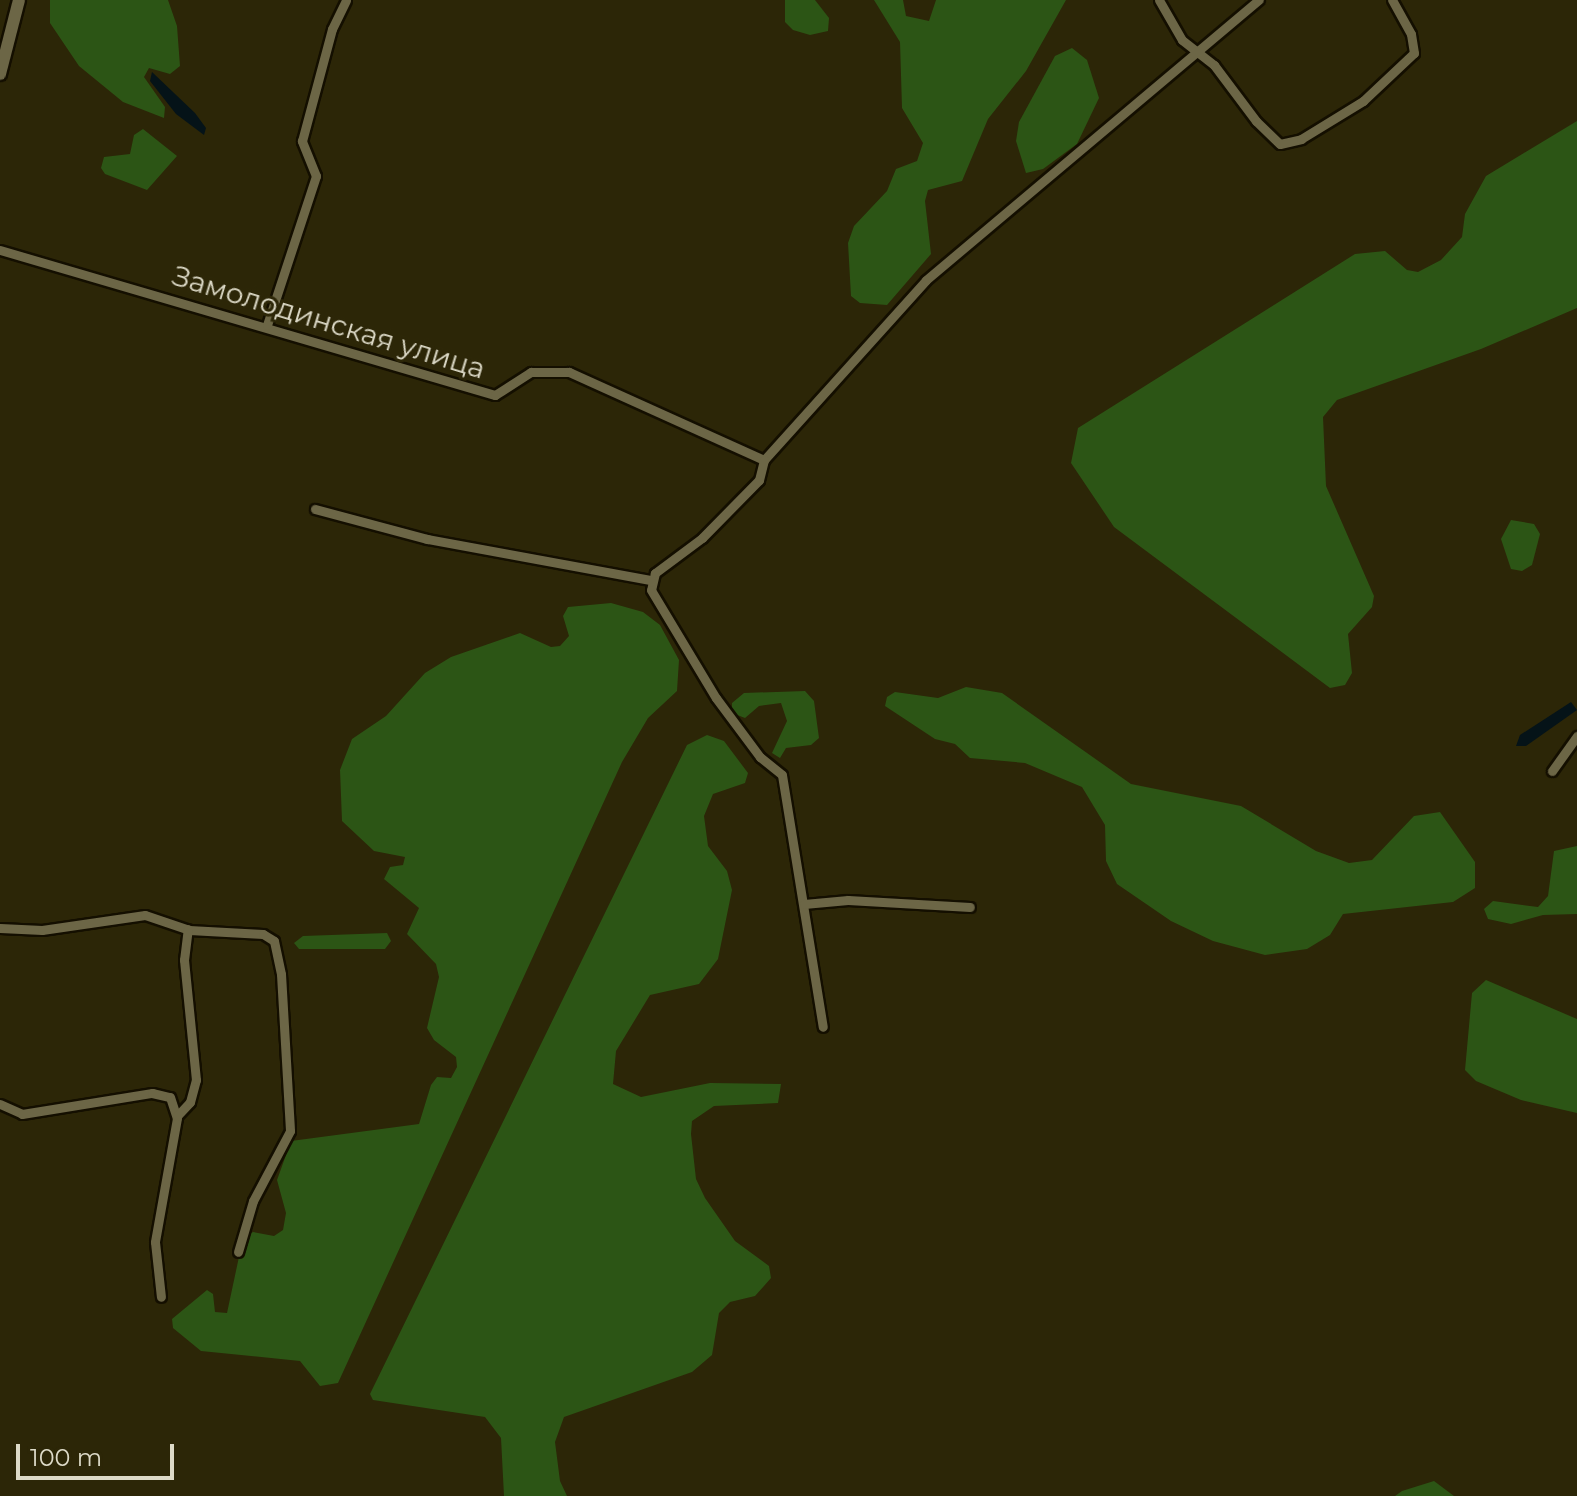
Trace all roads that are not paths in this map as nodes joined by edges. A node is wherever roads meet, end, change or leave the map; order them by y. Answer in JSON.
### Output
{"nodes":[{"id":1,"x":19,"y":0,"type":"edge"},
{"id":2,"x":346,"y":0,"type":"edge"},
{"id":3,"x":1159,"y":0,"type":"edge"},
{"id":4,"x":1259,"y":0,"type":"edge"},
{"id":5,"x":1392,"y":0,"type":"edge"},
{"id":6,"x":1194,"y":53,"type":"junction"},
{"id":7,"x":0,"y":74,"type":"edge"},
{"id":8,"x":0,"y":250,"type":"edge"},
{"id":9,"x":267,"y":325,"type":"junction"},
{"id":10,"x":764,"y":460,"type":"junction"},
{"id":11,"x":315,"y":509,"type":"dead end"},
{"id":12,"x":651,"y":580,"type":"junction"},
{"id":13,"x":1577,"y":736,"type":"edge"},
{"id":14,"x":1552,"y":771,"type":"dead end"},
{"id":15,"x":804,"y":904,"type":"junction"},
{"id":16,"x":970,"y":907,"type":"dead end"},
{"id":17,"x":0,"y":928,"type":"edge"},
{"id":18,"x":188,"y":929,"type":"junction"},
{"id":19,"x":823,"y":1027,"type":"dead end"},
{"id":20,"x":0,"y":1104,"type":"edge"},
{"id":21,"x":177,"y":1116,"type":"junction"},
{"id":22,"x":238,"y":1252,"type":"dead end"},
{"id":23,"x":161,"y":1297,"type":"dead end"}],
"edges":[{"from":1,"to":7,"type":"street"},
{"from":2,"to":9,"type":"street"},
{"from":3,"to":6,"type":"street"},
{"from":4,"to":6,"type":"street"},
{"from":5,"to":6,"type":"street"},
{"from":6,"to":10,"type":"street"},
{"from":8,"to":9,"type":"street","name":"Замолодинская улица"},
{"from":9,"to":10,"type":"street","name":"Замолодинская улица"},
{"from":10,"to":12,"type":"street"},
{"from":11,"to":12,"type":"street"},
{"from":12,"to":15,"type":"street"},
{"from":13,"to":14,"type":"street"},
{"from":15,"to":16,"type":"street"},
{"from":15,"to":19,"type":"street"},
{"from":17,"to":18,"type":"street"},
{"from":18,"to":21,"type":"street"},
{"from":18,"to":22,"type":"street"},
{"from":20,"to":21,"type":"street"},
{"from":21,"to":23,"type":"street"}]}
